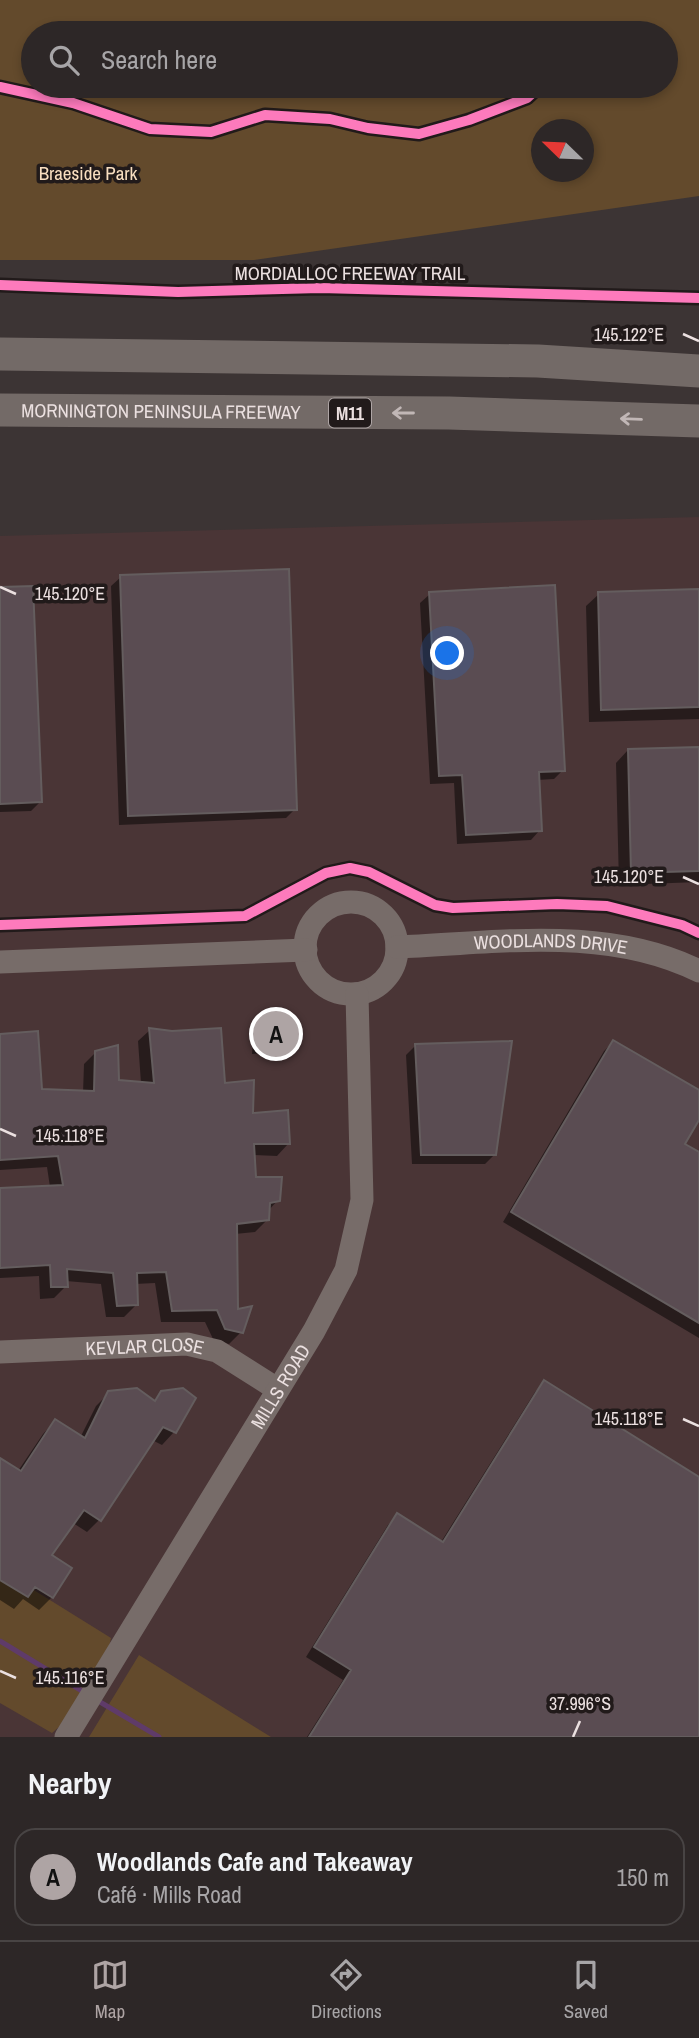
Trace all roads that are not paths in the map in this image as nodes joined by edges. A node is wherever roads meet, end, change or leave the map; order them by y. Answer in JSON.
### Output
{"nodes":[{"id":1,"x":0,"y":354,"type":"edge"},
{"id":2,"x":0,"y":369,"type":"edge"},
{"id":3,"x":699,"y":371,"type":"edge"},
{"id":4,"x":0,"y":410,"type":"edge"},
{"id":5,"x":699,"y":421,"type":"edge"},
{"id":6,"x":397,"y":947,"type":"junction"},
{"id":7,"x":306,"y":950,"type":"junction"},
{"id":8,"x":0,"y":962,"type":"edge"},
{"id":9,"x":699,"y":971,"type":"edge"},
{"id":10,"x":356,"y":994,"type":"junction"},
{"id":11,"x":0,"y":1352,"type":"edge"},
{"id":12,"x":277,"y":1389,"type":"junction"},
{"id":13,"x":66,"y":1737,"type":"edge"}],
"edges":[{"from":1,"to":3,"type":"highway"},
{"from":2,"to":3,"type":"highway","name":"MORNINGTON PENINSULA FREEWAY"},
{"from":5,"to":4,"type":"highway","name":"MORNINGTON PENINSULA FREEWAY","number":"M11","one_way":true},
{"from":6,"to":7,"type":"street"},
{"from":6,"to":9,"type":"street","name":"WOODLANDS DRIVE"},
{"from":6,"to":10,"type":"street"},
{"from":7,"to":8,"type":"street"},
{"from":7,"to":10,"type":"street"},
{"from":10,"to":12,"type":"street","name":"MILLS ROAD"},
{"from":11,"to":12,"type":"street","name":"KEVLAR CLOSE"},
{"from":12,"to":13,"type":"street","name":"MILLS ROAD"}]}
